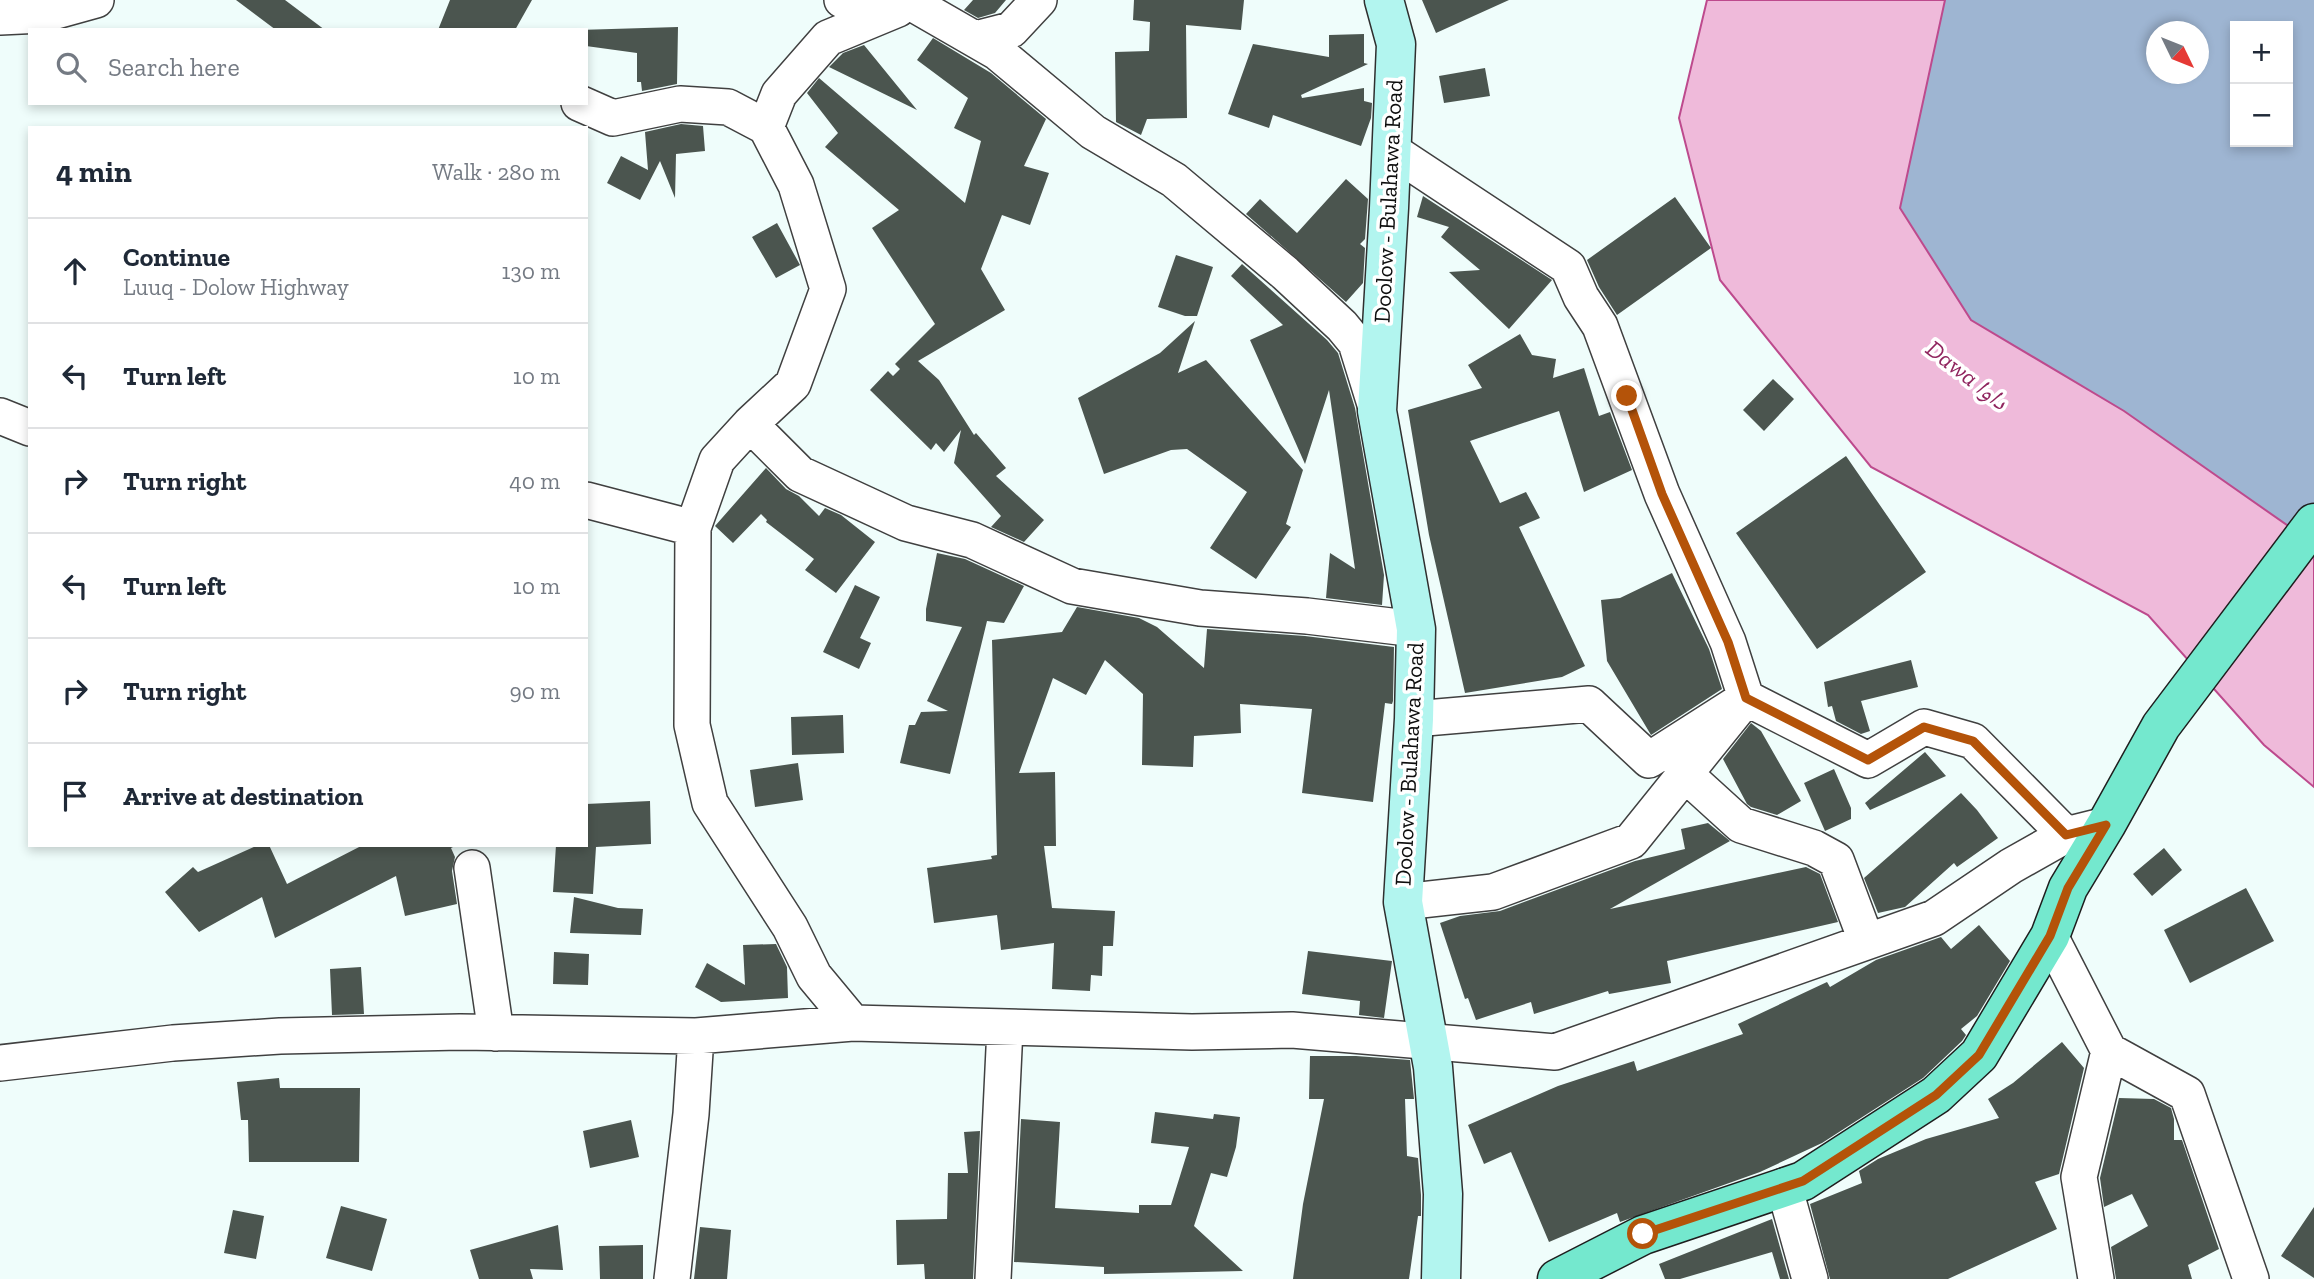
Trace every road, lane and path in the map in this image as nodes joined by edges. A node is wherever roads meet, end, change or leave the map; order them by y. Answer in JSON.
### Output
{"nodes":[{"id":1,"x":96,"y":0,"type":"edge"},
{"id":2,"x":842,"y":0,"type":"edge"},
{"id":3,"x":1038,"y":0,"type":"edge"},
{"id":4,"x":1384,"y":0,"type":"edge"},
{"id":5,"x":913,"y":1,"type":"edge"},
{"id":6,"x":0,"y":17,"type":"edge"},
{"id":7,"x":975,"y":39,"type":"junction"},
{"id":8,"x":584,"y":105,"type":"edge"},
{"id":9,"x":766,"y":127,"type":"junction"},
{"id":10,"x":1391,"y":150,"type":"junction"},
{"id":11,"x":1377,"y":411,"type":"junction"},
{"id":12,"x":0,"y":416,"type":"edge"},
{"id":13,"x":750,"y":424,"type":"junction"},
{"id":14,"x":28,"y":427,"type":"edge"},
{"id":15,"x":588,"y":501,"type":"edge"},
{"id":16,"x":2314,"y":523,"type":"edge"},
{"id":17,"x":693,"y":528,"type":"junction"},
{"id":18,"x":1416,"y":629,"type":"junction"},
{"id":19,"x":1746,"y":698,"type":"junction"},
{"id":20,"x":1415,"y":719,"type":"junction"},
{"id":21,"x":1686,"y":775,"type":"junction"},
{"id":22,"x":2106,"y":825,"type":"junction"},
{"id":23,"x":2066,"y":835,"type":"junction"},
{"id":24,"x":472,"y":868,"type":"dead end"},
{"id":25,"x":1403,"y":902,"type":"junction"},
{"id":26,"x":2050,"y":936,"type":"junction"},
{"id":27,"x":1866,"y":940,"type":"junction"},
{"id":28,"x":853,"y":1023,"type":"junction"},
{"id":29,"x":1005,"y":1028,"type":"junction"},
{"id":30,"x":496,"y":1033,"type":"junction"},
{"id":31,"x":696,"y":1036,"type":"junction"},
{"id":32,"x":1429,"y":1043,"type":"junction"},
{"id":33,"x":2109,"y":1051,"type":"junction"},
{"id":34,"x":0,"y":1063,"type":"edge"},
{"id":35,"x":1784,"y":1186,"type":"junction"},
{"id":36,"x":672,"y":1279,"type":"edge"},
{"id":37,"x":993,"y":1279,"type":"edge"},
{"id":38,"x":1441,"y":1279,"type":"edge"},
{"id":39,"x":1557,"y":1279,"type":"edge"},
{"id":40,"x":1810,"y":1279,"type":"edge"},
{"id":41,"x":2096,"y":1279,"type":"edge"},
{"id":42,"x":2251,"y":1279,"type":"edge"}],
"edges":[{"from":1,"to":6,"type":"street"},
{"from":2,"to":5,"type":"street"},
{"from":3,"to":7,"type":"street"},
{"from":4,"to":10,"type":"main road","name":"Doolow - Bulahawa Road"},
{"from":5,"to":7,"type":"street"},
{"from":5,"to":9,"type":"street"},
{"from":7,"to":11,"type":"street"},
{"from":8,"to":9,"type":"street"},
{"from":9,"to":13,"type":"street"},
{"from":10,"to":11,"type":"main road","name":"Doolow - Bulahawa Road"},
{"from":10,"to":19,"type":"street"},
{"from":11,"to":18,"type":"main road","name":"Doolow - Bulahawa Road"},
{"from":12,"to":14,"type":"street"},
{"from":13,"to":17,"type":"street"},
{"from":13,"to":18,"type":"street"},
{"from":15,"to":17,"type":"street"},
{"from":16,"to":22,"type":"main road"},
{"from":17,"to":28,"type":"street"},
{"from":18,"to":20,"type":"main road","name":"Doolow - Bulahawa Road"},
{"from":19,"to":20,"type":"street"},
{"from":19,"to":21,"type":"street"},
{"from":19,"to":23,"type":"street"},
{"from":20,"to":25,"type":"main road","name":"Doolow - Bulahawa Road"},
{"from":21,"to":25,"type":"street"},
{"from":21,"to":27,"type":"street"},
{"from":22,"to":23,"type":"street"},
{"from":22,"to":26,"type":"main road"},
{"from":23,"to":27,"type":"street"},
{"from":24,"to":30,"type":"street"},
{"from":25,"to":32,"type":"main road","name":"Doolow - Bulahawa Road"},
{"from":26,"to":33,"type":"street"},
{"from":26,"to":35,"type":"main road"},
{"from":27,"to":32,"type":"street"},
{"from":28,"to":29,"type":"street"},
{"from":28,"to":31,"type":"street"},
{"from":29,"to":32,"type":"street"},
{"from":29,"to":37,"type":"street"},
{"from":30,"to":31,"type":"street"},
{"from":30,"to":34,"type":"street"},
{"from":31,"to":36,"type":"street"},
{"from":32,"to":38,"type":"main road","name":"Doolow - Bulahawa Road"},
{"from":33,"to":41,"type":"street"},
{"from":33,"to":42,"type":"street"},
{"from":35,"to":39,"type":"main road"},
{"from":35,"to":40,"type":"street"}]}
